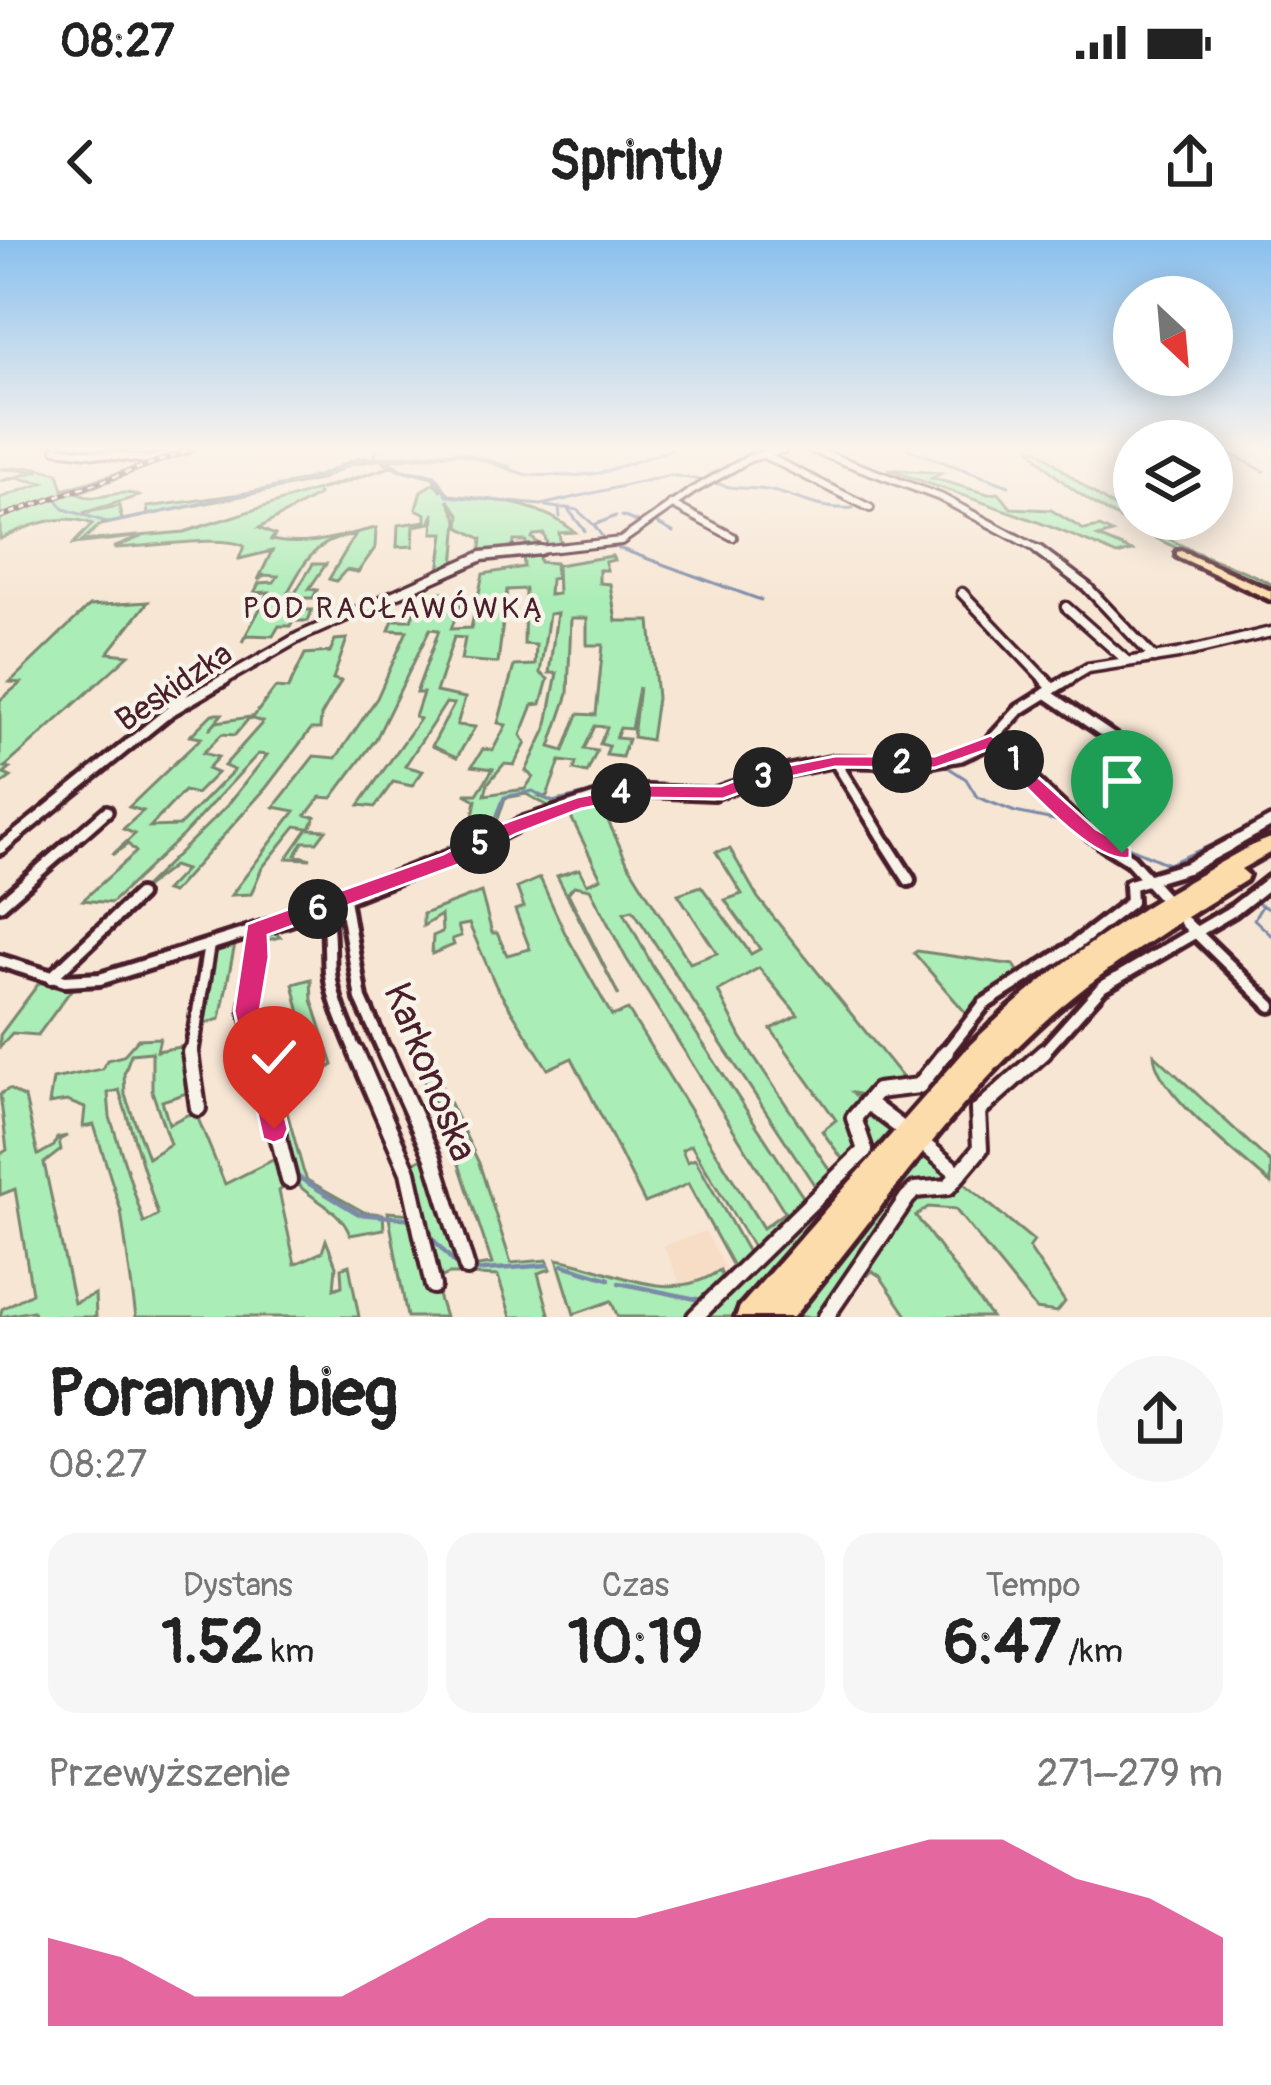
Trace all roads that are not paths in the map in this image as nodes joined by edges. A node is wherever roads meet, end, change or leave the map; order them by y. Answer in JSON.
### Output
{"nodes":[{"id":1,"x":680,"y":499,"type":"edge"},
{"id":2,"x":853,"y":499,"type":"edge"},
{"id":3,"x":944,"y":499,"type":"edge"},
{"id":4,"x":671,"y":504,"type":"junction"},
{"id":5,"x":870,"y":508,"type":"dead end"},
{"id":6,"x":733,"y":537,"type":"dead end"},
{"id":7,"x":1183,"y":553,"type":"dead end"},
{"id":8,"x":962,"y":593,"type":"dead end"},
{"id":9,"x":1271,"y":594,"type":"edge"},
{"id":10,"x":1066,"y":607,"type":"dead end"},
{"id":11,"x":1271,"y":632,"type":"edge"},
{"id":12,"x":1154,"y":658,"type":"junction"},
{"id":13,"x":1127,"y":661,"type":"junction"},
{"id":14,"x":201,"y":673,"type":"dead end"},
{"id":15,"x":1050,"y":691,"type":"junction"},
{"id":16,"x":172,"y":710,"type":"junction"},
{"id":17,"x":1115,"y":740,"type":"dead end"},
{"id":18,"x":991,"y":741,"type":"junction"},
{"id":19,"x":835,"y":761,"type":"junction"},
{"id":20,"x":107,"y":811,"type":"dead end"},
{"id":21,"x":1271,"y":823,"type":"edge"},
{"id":22,"x":1271,"y":844,"type":"edge"},
{"id":23,"x":0,"y":848,"type":"edge"},
{"id":24,"x":1271,"y":855,"type":"edge"},
{"id":25,"x":1146,"y":878,"type":"junction"},
{"id":26,"x":909,"y":880,"type":"dead end"},
{"id":27,"x":1271,"y":881,"type":"edge"},
{"id":28,"x":139,"y":895,"type":"dead end"},
{"id":29,"x":344,"y":899,"type":"junction"},
{"id":30,"x":1165,"y":899,"type":"dead end"},
{"id":31,"x":0,"y":904,"type":"edge"},
{"id":32,"x":324,"y":907,"type":"junction"},
{"id":33,"x":1190,"y":927,"type":"junction"},
{"id":34,"x":256,"y":930,"type":"junction"},
{"id":35,"x":209,"y":945,"type":"junction"},
{"id":36,"x":6,"y":964,"type":"edge"},
{"id":37,"x":0,"y":976,"type":"edge"},
{"id":38,"x":51,"y":978,"type":"junction"},
{"id":39,"x":1271,"y":1006,"type":"edge"},
{"id":40,"x":867,"y":1102,"type":"junction"},
{"id":41,"x":198,"y":1108,"type":"dead end"},
{"id":42,"x":913,"y":1137,"type":"junction"},
{"id":43,"x":959,"y":1174,"type":"junction"},
{"id":44,"x":289,"y":1180,"type":"dead end"},
{"id":45,"x":467,"y":1268,"type":"dead end"},
{"id":46,"x":433,"y":1286,"type":"dead end"},
{"id":47,"x":695,"y":1317,"type":"edge"},
{"id":48,"x":750,"y":1317,"type":"edge"},
{"id":49,"x":775,"y":1317,"type":"edge"},
{"id":50,"x":826,"y":1317,"type":"edge"}],
"edges":[{"from":1,"to":4,"type":"street"},
{"from":2,"to":5,"type":"street"},
{"from":3,"to":12,"type":"street"},
{"from":4,"to":6,"type":"street"},
{"from":4,"to":16,"type":"street","name":"Beskidzka"},
{"from":7,"to":9,"type":"highway"},
{"from":8,"to":15,"type":"street"},
{"from":10,"to":13,"type":"street"},
{"from":11,"to":12,"type":"street"},
{"from":12,"to":13,"type":"street"},
{"from":13,"to":15,"type":"street"},
{"from":14,"to":16,"type":"street"},
{"from":15,"to":17,"type":"street"},
{"from":15,"to":18,"type":"street"},
{"from":16,"to":23,"type":"street","name":"Beskidzka"},
{"from":18,"to":19,"type":"street"},
{"from":18,"to":25,"type":"street"},
{"from":19,"to":26,"type":"street"},
{"from":19,"to":29,"type":"street"},
{"from":20,"to":31,"type":"street"},
{"from":21,"to":25,"type":"street"},
{"from":22,"to":42,"type":"highway"},
{"from":24,"to":42,"type":"highway"},
{"from":25,"to":30,"type":"street"},
{"from":25,"to":40,"type":"street"},
{"from":27,"to":33,"type":"street"},
{"from":28,"to":38,"type":"street"},
{"from":29,"to":32,"type":"street"},
{"from":29,"to":45,"type":"street","name":"Karkonoska"},
{"from":32,"to":34,"type":"street"},
{"from":32,"to":46,"type":"street","name":"Karkonoska"},
{"from":33,"to":39,"type":"street"},
{"from":33,"to":43,"type":"street"},
{"from":34,"to":35,"type":"street"},
{"from":34,"to":44,"type":"street"},
{"from":35,"to":38,"type":"street"},
{"from":35,"to":41,"type":"street"},
{"from":36,"to":37,"type":"street"},
{"from":36,"to":38,"type":"street"},
{"from":40,"to":42,"type":"street"},
{"from":40,"to":47,"type":"street"},
{"from":42,"to":43,"type":"street"},
{"from":42,"to":48,"type":"highway"},
{"from":42,"to":49,"type":"highway"},
{"from":43,"to":50,"type":"street"}]}
